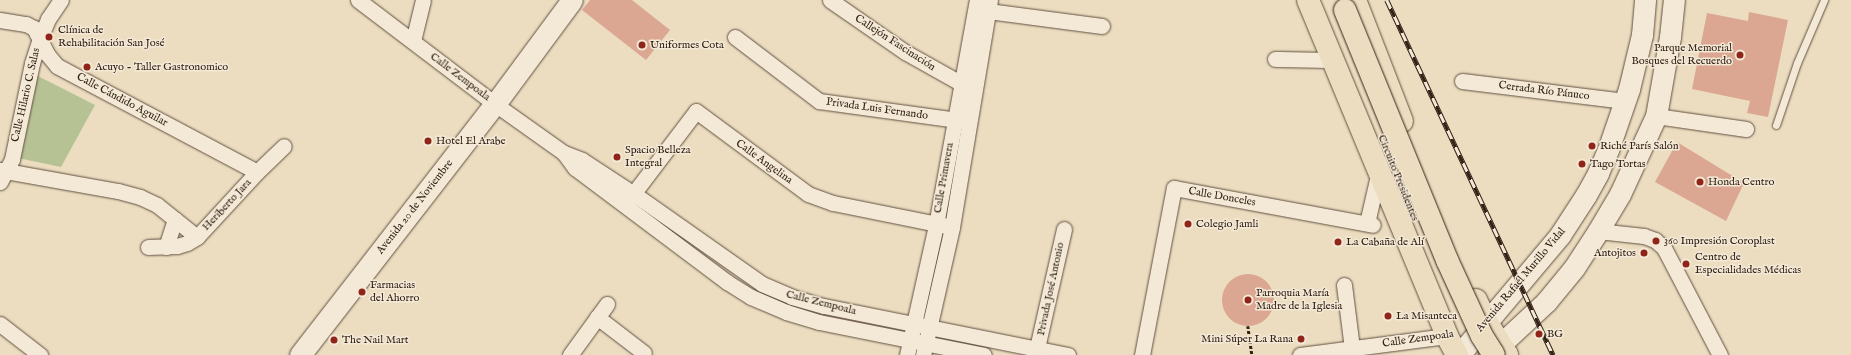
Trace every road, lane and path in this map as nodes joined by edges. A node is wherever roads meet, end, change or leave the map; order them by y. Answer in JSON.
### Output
{"nodes":[{"id":1,"x":61,"y":0,"type":"edge"},
{"id":2,"x":358,"y":0,"type":"edge"},
{"id":3,"x":423,"y":0,"type":"edge"},
{"id":4,"x":572,"y":0,"type":"edge"},
{"id":5,"x":830,"y":0,"type":"edge"},
{"id":6,"x":976,"y":0,"type":"edge"},
{"id":7,"x":1308,"y":0,"type":"edge"},
{"id":8,"x":1324,"y":0,"type":"edge"},
{"id":9,"x":1645,"y":0,"type":"edge"},
{"id":10,"x":1674,"y":0,"type":"edge"},
{"id":11,"x":1824,"y":0,"type":"edge"},
{"id":12,"x":989,"y":6,"type":"edge"},
{"id":13,"x":1343,"y":7,"type":"edge"},
{"id":14,"x":0,"y":20,"type":"edge"},
{"id":15,"x":1102,"y":26,"type":"dead end"},
{"id":16,"x":735,"y":37,"type":"dead end"},
{"id":17,"x":40,"y":38,"type":"junction"},
{"id":18,"x":413,"y":41,"type":"junction"},
{"id":19,"x":1275,"y":58,"type":"dead end"},
{"id":20,"x":1333,"y":60,"type":"junction"},
{"id":21,"x":1462,"y":81,"type":"dead end"},
{"id":22,"x":962,"y":84,"type":"junction"},
{"id":23,"x":1626,"y":100,"type":"junction"},
{"id":24,"x":495,"y":104,"type":"junction"},
{"id":25,"x":1656,"y":116,"type":"junction"},
{"id":26,"x":954,"y":120,"type":"junction"},
{"id":27,"x":970,"y":121,"type":"junction"},
{"id":28,"x":1776,"y":125,"type":"dead end"},
{"id":29,"x":1746,"y":129,"type":"dead end"},
{"id":30,"x":284,"y":146,"type":"dead end"},
{"id":31,"x":1380,"y":170,"type":"junction"},
{"id":32,"x":257,"y":172,"type":"junction"},
{"id":33,"x":2,"y":174,"type":"edge"},
{"id":34,"x":629,"y":199,"type":"junction"},
{"id":35,"x":175,"y":220,"type":"junction"},
{"id":36,"x":936,"y":225,"type":"junction"},
{"id":37,"x":1442,"y":225,"type":"junction"},
{"id":38,"x":952,"y":227,"type":"junction"},
{"id":39,"x":1064,"y":229,"type":"dead end"},
{"id":40,"x":1598,"y":231,"type":"junction"},
{"id":41,"x":197,"y":237,"type":"junction"},
{"id":42,"x":1408,"y":240,"type":"junction"},
{"id":43,"x":148,"y":247,"type":"dead end"},
{"id":44,"x":166,"y":247,"type":"junction"},
{"id":45,"x":1344,"y":285,"type":"dead end"},
{"id":46,"x":607,"y":304,"type":"dead end"},
{"id":47,"x":597,"y":317,"type":"junction"},
{"id":48,"x":1486,"y":321,"type":"junction"},
{"id":49,"x":913,"y":323,"type":"junction"},
{"id":50,"x":0,"y":325,"type":"edge"},
{"id":51,"x":929,"y":326,"type":"junction"},
{"id":52,"x":1248,"y":326,"type":"dead end"},
{"id":53,"x":1447,"y":336,"type":"junction"},
{"id":54,"x":910,"y":339,"type":"junction"},
{"id":55,"x":1037,"y":348,"type":"junction"},
{"id":56,"x":1352,"y":348,"type":"junction"},
{"id":57,"x":924,"y":349,"type":"edge"},
{"id":58,"x":1497,"y":352,"type":"edge"},
{"id":59,"x":644,"y":353,"type":"dead end"},
{"id":60,"x":40,"y":355,"type":"edge"},
{"id":61,"x":300,"y":355,"type":"edge"},
{"id":62,"x":570,"y":355,"type":"edge"},
{"id":63,"x":907,"y":355,"type":"edge"},
{"id":64,"x":984,"y":355,"type":"edge"},
{"id":65,"x":1068,"y":355,"type":"edge"},
{"id":66,"x":1142,"y":355,"type":"edge"},
{"id":67,"x":1252,"y":355,"type":"edge"},
{"id":68,"x":1300,"y":355,"type":"edge"},
{"id":69,"x":1458,"y":355,"type":"edge"},
{"id":70,"x":1462,"y":355,"type":"edge"},
{"id":71,"x":1476,"y":355,"type":"edge"},
{"id":72,"x":1720,"y":355,"type":"edge"}],
"edges":[{"from":1,"to":17,"type":"street","name":"Calle Hilario C. Salas"},
{"from":2,"to":18,"type":"street","name":"Calle Zempoala"},
{"from":3,"to":18,"type":"street"},
{"from":4,"to":24,"type":"main road","name":"Avenida 20 de Noviembre"},
{"from":5,"to":22,"type":"street","name":"Callejón Fascinación"},
{"from":6,"to":22,"type":"street","name":"Calle Primavera"},
{"from":7,"to":20,"type":"main road"},
{"from":8,"to":13,"type":"main road","name":"Circuito Presidentes"},
{"from":9,"to":23,"type":"main road","name":"Avenida Rafaél Murillo Vidal"},
{"from":10,"to":25,"type":"main road"},
{"from":11,"to":28,"type":"lane"},
{"from":12,"to":15,"type":"street"},
{"from":12,"to":27,"type":"street","name":"Calle Primavera"},
{"from":13,"to":37,"type":"main road"},
{"from":13,"to":58,"type":"main road","name":"Circuito Presidentes","bridge":true},
{"from":13,"to":71,"type":"main road","name":"Circuito Presidentes"},
{"from":14,"to":17,"type":"street","name":"Calle Cándido Aguilar"},
{"from":16,"to":26,"type":"street","name":"Privada Luis Fernando"},
{"from":17,"to":32,"type":"street","name":"Calle Cándido Aguilar"},
{"from":17,"to":33,"type":"street","name":"Calle Hilario C. Salas"},
{"from":18,"to":24,"type":"street","name":"Calle Zempoala"},
{"from":19,"to":20,"type":"street"},
{"from":20,"to":31,"type":"main road"},
{"from":21,"to":23,"type":"street","name":"Cerrada Río Pánuco"},
{"from":22,"to":26,"type":"street","name":"Calle Primavera"},
{"from":23,"to":48,"type":"main road","name":"Avenida Rafaél Murillo Vidal"},
{"from":24,"to":34,"type":"street","name":"Calle Zempoala"},
{"from":24,"to":61,"type":"main road","name":"Avenida 20 de Noviembre"},
{"from":25,"to":29,"type":"street"},
{"from":25,"to":40,"type":"main road"},
{"from":26,"to":27,"type":"street","name":"Privada Luis Fernando"},
{"from":26,"to":36,"type":"street","name":"Calle Primavera"},
{"from":27,"to":38,"type":"street","name":"Calle Primavera"},
{"from":30,"to":32,"type":"street","name":"Heriberto Jara"},
{"from":31,"to":42,"type":"main road"},
{"from":31,"to":66,"type":"street","name":"Calle Donceles"},
{"from":32,"to":41,"type":"street","name":"Heriberto Jara"},
{"from":33,"to":35,"type":"street"},
{"from":34,"to":36,"type":"street","name":"Calle Angelina"},
{"from":34,"to":49,"type":"street","name":"Calle Zempoala"},
{"from":34,"to":54,"type":"street","name":"Calle Zempoala"},
{"from":35,"to":41,"type":"street"},
{"from":35,"to":44,"type":"street"},
{"from":36,"to":38,"type":"street","name":"Calle Angelina"},
{"from":36,"to":49,"type":"street","name":"Calle Primavera"},
{"from":37,"to":42,"type":"main road"},
{"from":37,"to":48,"type":"main road"},
{"from":38,"to":51,"type":"street","name":"Calle Primavera"},
{"from":39,"to":55,"type":"street","name":"Privada José Antonio"},
{"from":40,"to":58,"type":"main road"},
{"from":40,"to":72,"type":"street"},
{"from":41,"to":44,"type":"street"},
{"from":42,"to":53,"type":"main road"},
{"from":43,"to":44,"type":"street"},
{"from":45,"to":56,"type":"street"},
{"from":46,"to":47,"type":"street"},
{"from":47,"to":59,"type":"street"},
{"from":47,"to":62,"type":"street"},
{"from":48,"to":53,"type":"main road","name":"Calle Zempoala"},
{"from":48,"to":58,"type":"main road"},
{"from":48,"to":69,"type":"main road","name":"Avenida Rafaél Murillo Vidal"},
{"from":49,"to":51,"type":"street","name":"Calle Zempoala"},
{"from":49,"to":54,"type":"street","name":"Calle Primavera"},
{"from":50,"to":60,"type":"street"},
{"from":51,"to":55,"type":"street","name":"Calle Zempoala"},
{"from":51,"to":57,"type":"street","name":"Calle Primavera"},
{"from":52,"to":67,"type":"path"},
{"from":53,"to":56,"type":"street","name":"Calle Zempoala"},
{"from":53,"to":69,"type":"main road"},
{"from":54,"to":57,"type":"street","name":"Calle Zempoala"},
{"from":54,"to":63,"type":"street","name":"Calle Primavera"},
{"from":55,"to":65,"type":"street","name":"Calle Zempoala"},
{"from":56,"to":68,"type":"street","name":"Calle Zempoala"},
{"from":57,"to":64,"type":"street","name":"Calle Zempoala"},
{"from":58,"to":70,"type":"main road","name":"Calle Zempoala"}]}
